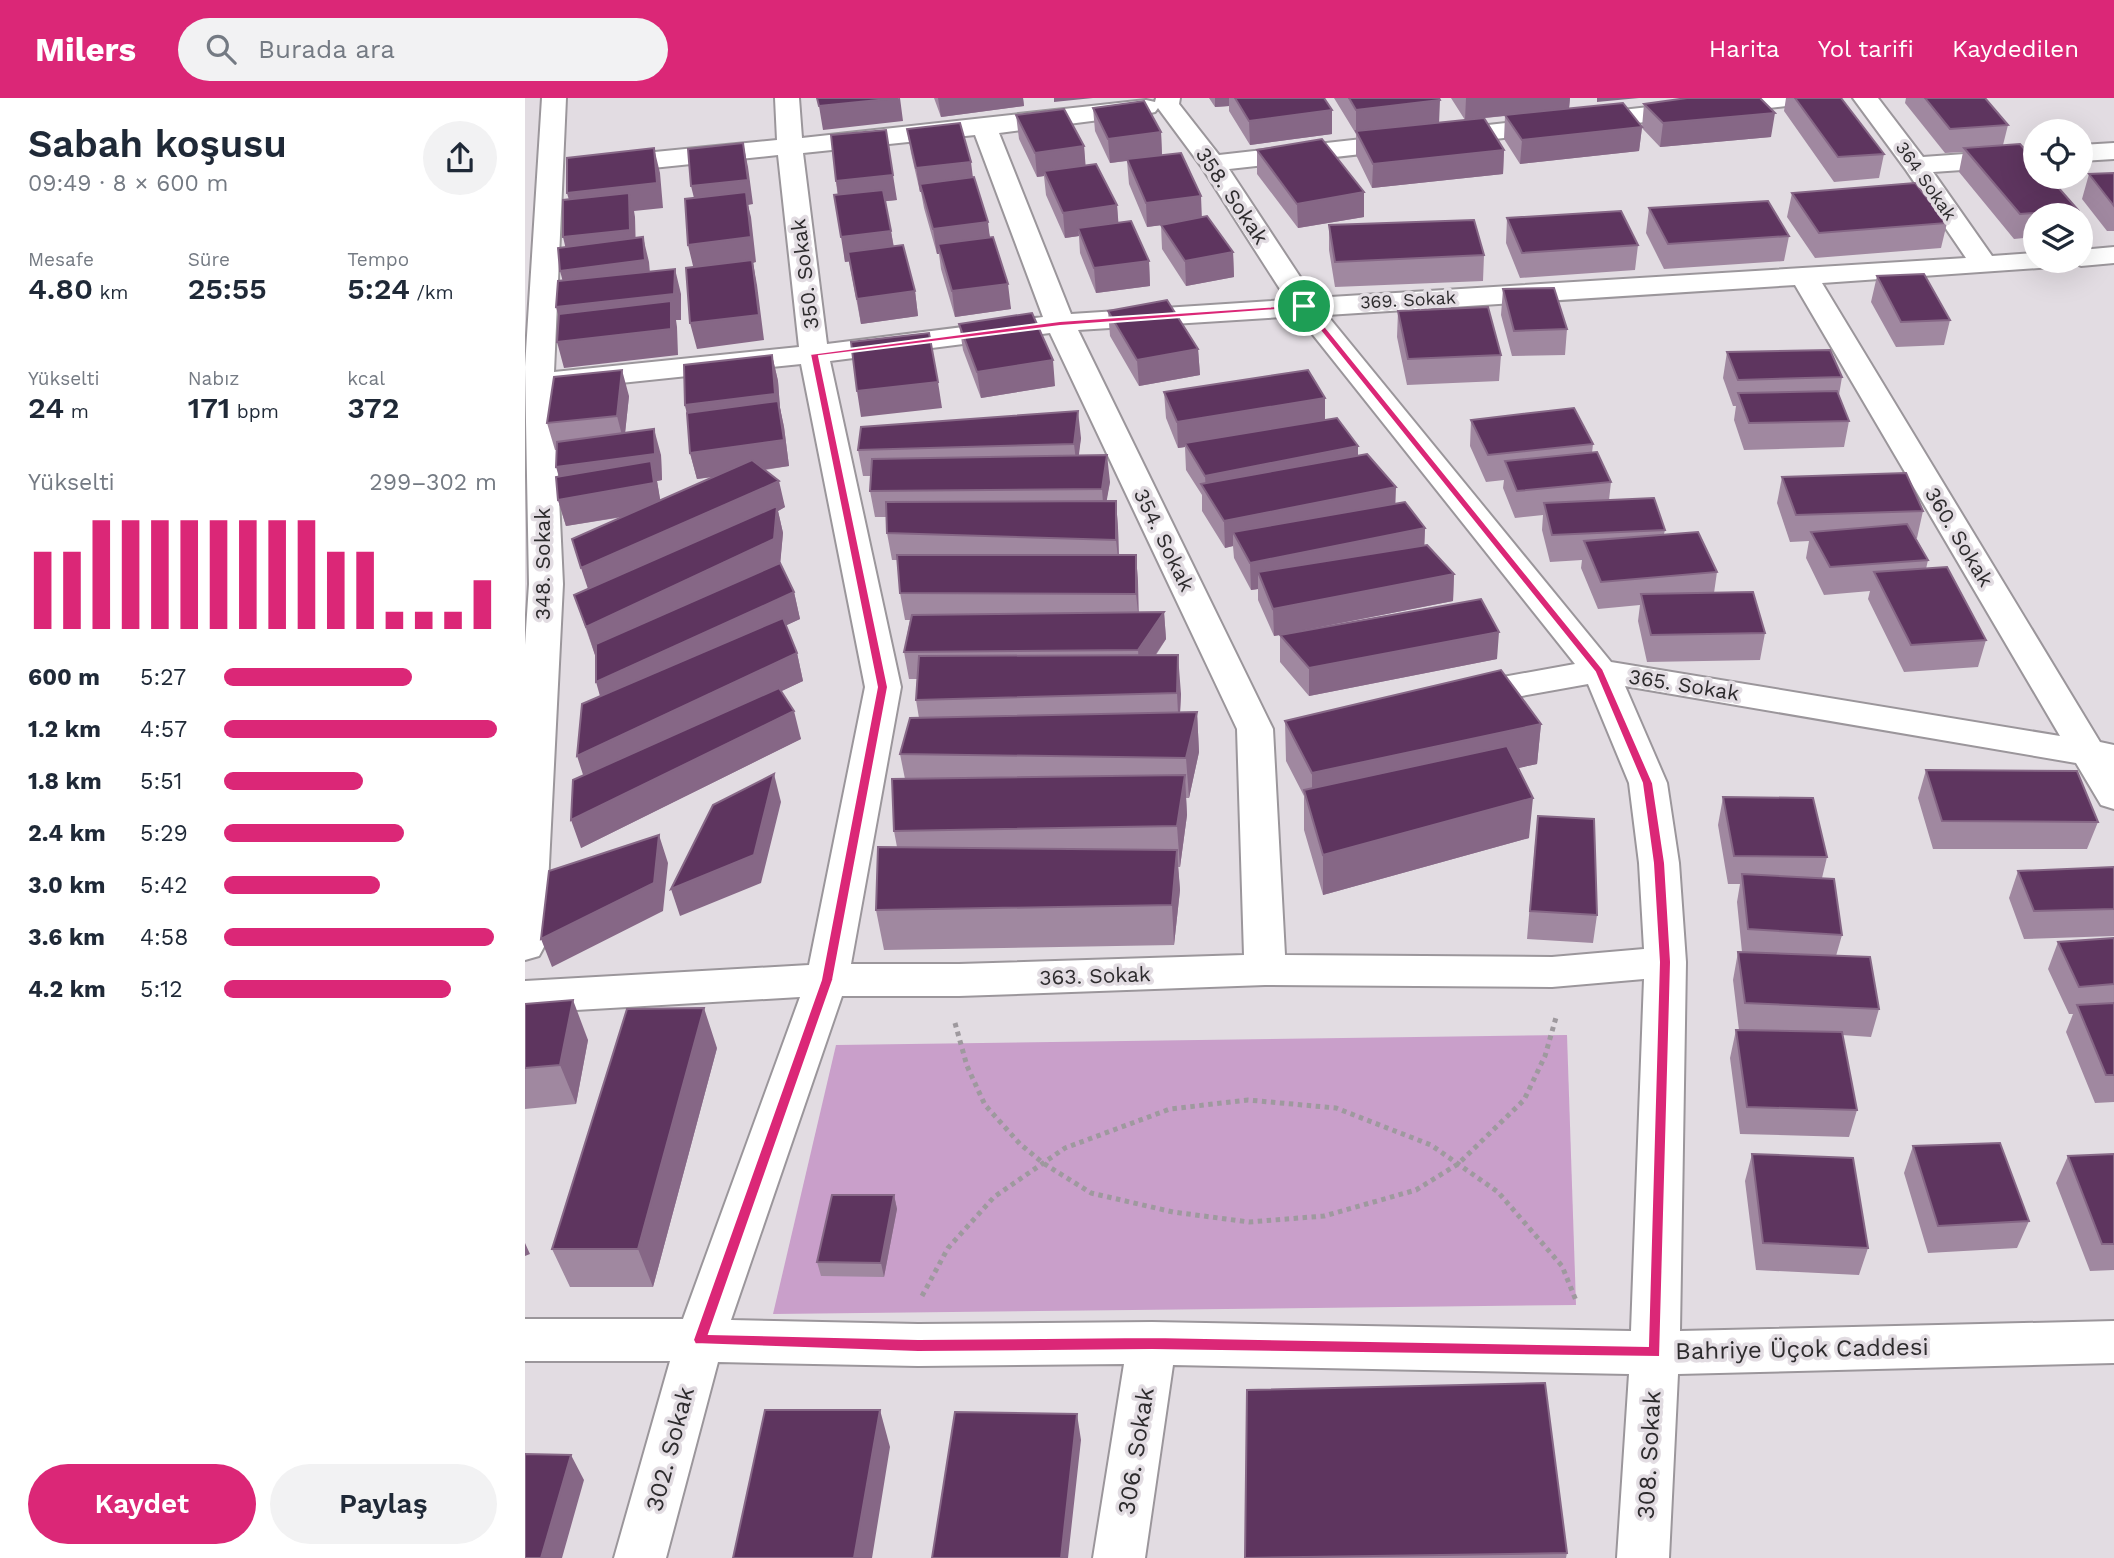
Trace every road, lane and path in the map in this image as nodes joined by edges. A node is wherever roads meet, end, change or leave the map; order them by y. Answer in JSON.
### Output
{"nodes":[{"id":1,"x":554,"y":98,"type":"edge"},
{"id":2,"x":787,"y":98,"type":"edge"},
{"id":3,"x":1795,"y":98,"type":"edge"},
{"id":4,"x":1865,"y":98,"type":"edge"},
{"id":5,"x":1168,"y":101,"type":"edge"},
{"id":6,"x":984,"y":127,"type":"junction"},
{"id":7,"x":790,"y":148,"type":"junction"},
{"id":8,"x":2114,"y":151,"type":"edge"},
{"id":9,"x":2093,"y":152,"type":"edge"},
{"id":10,"x":2023,"y":158,"type":"edge"},
{"id":11,"x":1212,"y":163,"type":"junction"},
{"id":12,"x":1916,"y":165,"type":"junction"},
{"id":13,"x":538,"y":172,"type":"edge"},
{"id":14,"x":2114,"y":255,"type":"edge"},
{"id":15,"x":2093,"y":257,"type":"edge"},
{"id":16,"x":2023,"y":262,"type":"edge"},
{"id":17,"x":1985,"y":265,"type":"junction"},
{"id":18,"x":1804,"y":277,"type":"junction"},
{"id":19,"x":1304,"y":306,"type":"junction"},
{"id":20,"x":1060,"y":323,"type":"junction"},
{"id":21,"x":814,"y":354,"type":"junction"},
{"id":22,"x":532,"y":383,"type":"edge"},
{"id":23,"x":1599,"y":671,"type":"junction"},
{"id":24,"x":1434,"y":699,"type":"edge"},
{"id":25,"x":2101,"y":755,"type":"edge"},
{"id":26,"x":2114,"y":796,"type":"edge"},
{"id":27,"x":525,"y":945,"type":"edge"},
{"id":28,"x":1665,"y":962,"type":"junction"},
{"id":29,"x":1265,"y":970,"type":"junction"},
{"id":30,"x":1552,"y":972,"type":"junction"},
{"id":31,"x":827,"y":980,"type":"junction"},
{"id":32,"x":959,"y":980,"type":"junction"},
{"id":33,"x":525,"y":997,"type":"edge"},
{"id":34,"x":1043,"y":1163,"type":"junction"},
{"id":35,"x":1458,"y":1164,"type":"junction"},
{"id":36,"x":525,"y":1340,"type":"edge"},
{"id":37,"x":700,"y":1340,"type":"junction"},
{"id":38,"x":2114,"y":1342,"type":"edge"},
{"id":39,"x":1152,"y":1343,"type":"junction"},
{"id":40,"x":918,"y":1345,"type":"junction"},
{"id":41,"x":1597,"y":1352,"type":"junction"},
{"id":42,"x":1655,"y":1353,"type":"junction"},
{"id":43,"x":640,"y":1558,"type":"edge"},
{"id":44,"x":1119,"y":1558,"type":"edge"},
{"id":45,"x":1643,"y":1558,"type":"edge"}],
"edges":[{"from":1,"to":13,"type":"street","name":"348. Sokak"},
{"from":2,"to":7,"type":"street","name":"350. Sokak"},
{"from":3,"to":11,"type":"street"},
{"from":4,"to":12,"type":"street","name":"364 Sokak"},
{"from":5,"to":6,"type":"street"},
{"from":5,"to":11,"type":"street","name":"358. Sokak"},
{"from":6,"to":7,"type":"street"},
{"from":6,"to":20,"type":"street","name":"354. Sokak"},
{"from":7,"to":13,"type":"street"},
{"from":7,"to":21,"type":"street","name":"350. Sokak"},
{"from":8,"to":9,"type":"street"},
{"from":10,"to":12,"type":"street"},
{"from":11,"to":19,"type":"street","name":"358. Sokak"},
{"from":12,"to":17,"type":"street","name":"364 Sokak"},
{"from":13,"to":22,"type":"street","name":"348. Sokak"},
{"from":14,"to":15,"type":"street"},
{"from":16,"to":17,"type":"street","name":"369. Sokak"},
{"from":17,"to":18,"type":"street","name":"369. Sokak"},
{"from":18,"to":19,"type":"street","name":"369. Sokak"},
{"from":18,"to":25,"type":"street","name":"360. Sokak"},
{"from":19,"to":20,"type":"street","name":"369. Sokak"},
{"from":19,"to":23,"type":"street","name":"358. Sokak"},
{"from":20,"to":21,"type":"street","name":"369. Sokak"},
{"from":20,"to":29,"type":"street","name":"354. Sokak"},
{"from":21,"to":22,"type":"street","name":"369. Sokak"},
{"from":21,"to":31,"type":"street","name":"350. Sokak"},
{"from":22,"to":27,"type":"street","name":"348. Sokak"},
{"from":23,"to":24,"type":"street","name":"365. Sokak"},
{"from":23,"to":25,"type":"street","name":"365. Sokak"},
{"from":23,"to":28,"type":"street","name":"358. Sokak"},
{"from":25,"to":26,"type":"street","name":"360. Sokak"},
{"from":28,"to":30,"type":"street","name":"363. Sokak"},
{"from":28,"to":42,"type":"street","name":"358. Sokak"},
{"from":29,"to":30,"type":"street","name":"363. Sokak"},
{"from":29,"to":32,"type":"street","name":"363. Sokak"},
{"from":30,"to":35,"type":"path"},
{"from":31,"to":32,"type":"street","name":"363. Sokak"},
{"from":31,"to":33,"type":"street","name":"363. Sokak"},
{"from":31,"to":37,"type":"street","name":"350. Sokak"},
{"from":32,"to":34,"type":"path"},
{"from":34,"to":35,"type":"path"},
{"from":34,"to":35,"type":"path"},
{"from":34,"to":40,"type":"path"},
{"from":35,"to":41,"type":"path"},
{"from":36,"to":37,"type":"street","name":"Bahriye Üçok Caddesi"},
{"from":37,"to":40,"type":"street","name":"Bahriye Üçok Caddesi"},
{"from":37,"to":43,"type":"street","name":"302. Sokak"},
{"from":38,"to":42,"type":"street","name":"Bahriye Üçok Caddesi"},
{"from":39,"to":40,"type":"street","name":"Bahriye Üçok Caddesi"},
{"from":39,"to":41,"type":"street","name":"Bahriye Üçok Caddesi"},
{"from":39,"to":44,"type":"street","name":"306. Sokak"},
{"from":41,"to":42,"type":"street","name":"Bahriye Üçok Caddesi"},
{"from":42,"to":45,"type":"street","name":"308. Sokak"}]}
